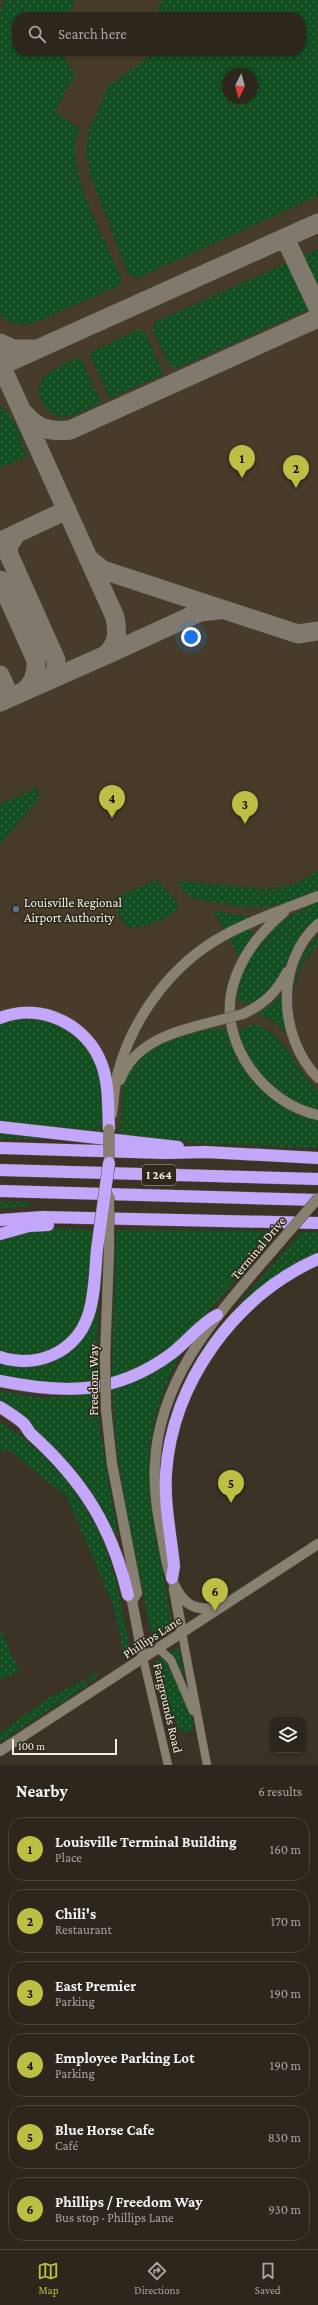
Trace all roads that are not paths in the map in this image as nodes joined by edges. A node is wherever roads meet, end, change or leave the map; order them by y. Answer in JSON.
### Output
{"nodes":[{"id":1,"x":318,"y":896,"type":"edge"},
{"id":2,"x":288,"y":908,"type":"junction"},
{"id":3,"x":318,"y":924,"type":"edge"},
{"id":4,"x":292,"y":962,"type":"junction"},
{"id":5,"x":0,"y":1018,"type":"edge"},
{"id":6,"x":318,"y":1078,"type":"edge"},
{"id":7,"x":114,"y":1098,"type":"junction"},
{"id":8,"x":318,"y":1115,"type":"edge"},
{"id":9,"x":0,"y":1127,"type":"edge"},
{"id":10,"x":109,"y":1128,"type":"junction"},
{"id":11,"x":0,"y":1148,"type":"edge"},
{"id":12,"x":205,"y":1152,"type":"junction"},
{"id":13,"x":318,"y":1158,"type":"edge"},
{"id":14,"x":109,"y":1163,"type":"joint"},
{"id":15,"x":0,"y":1170,"type":"edge"},
{"id":16,"x":318,"y":1179,"type":"edge"},
{"id":17,"x":0,"y":1191,"type":"edge"},
{"id":18,"x":318,"y":1199,"type":"edge"},
{"id":19,"x":0,"y":1214,"type":"edge"},
{"id":20,"x":76,"y":1218,"type":"junction"},
{"id":21,"x":103,"y":1219,"type":"junction"},
{"id":22,"x":0,"y":1220,"type":"edge"},
{"id":23,"x":318,"y":1223,"type":"edge"},
{"id":24,"x":0,"y":1234,"type":"edge"},
{"id":25,"x":103,"y":1249,"type":"junction"},
{"id":26,"x":318,"y":1259,"type":"edge"},
{"id":27,"x":217,"y":1315,"type":"junction"},
{"id":28,"x":0,"y":1357,"type":"edge"},
{"id":29,"x":0,"y":1381,"type":"edge"},
{"id":30,"x":0,"y":1407,"type":"edge"},
{"id":31,"x":0,"y":1415,"type":"edge"},
{"id":32,"x":30,"y":1433,"type":"junction"},
{"id":33,"x":318,"y":1544,"type":"edge"},
{"id":34,"x":172,"y":1578,"type":"junction"},
{"id":35,"x":130,"y":1598,"type":"junction"},
{"id":36,"x":220,"y":1608,"type":"junction"},
{"id":37,"x":182,"y":1632,"type":"junction"},
{"id":38,"x":158,"y":1648,"type":"junction"},
{"id":39,"x":143,"y":1658,"type":"junction"},
{"id":40,"x":198,"y":1723,"type":"junction"},
{"id":41,"x":0,"y":1751,"type":"edge"},
{"id":42,"x":168,"y":1765,"type":"edge"},
{"id":43,"x":207,"y":1765,"type":"edge"}],
"edges":[{"from":1,"to":2,"type":"main road"},
{"from":2,"to":7,"type":"main road"},
{"from":2,"to":8,"type":"main road"},
{"from":3,"to":4,"type":"main road"},
{"from":4,"to":6,"type":"main road"},
{"from":4,"to":7,"type":"main road","bridge":true},
{"from":5,"to":10,"type":"highway"},
{"from":7,"to":10,"type":"main road"},
{"from":9,"to":12,"type":"highway"},
{"from":10,"to":14,"type":"main road","bridge":true},
{"from":11,"to":12,"type":"highway"},
{"from":12,"to":13,"type":"highway"},
{"from":14,"to":25,"type":"highway","bridge":true},
{"from":15,"to":16,"type":"highway","number":"I 264"},
{"from":17,"to":18,"type":"highway","number":"I 264"},
{"from":18,"to":27,"type":"main road","name":"Terminal Drive","bridge":true},
{"from":19,"to":20,"type":"highway"},
{"from":20,"to":21,"type":"highway"},
{"from":20,"to":22,"type":"highway"},
{"from":21,"to":23,"type":"highway"},
{"from":21,"to":24,"type":"highway"},
{"from":25,"to":28,"type":"highway"},
{"from":25,"to":35,"type":"main road","name":"Freedom Way","bridge":true},
{"from":26,"to":34,"type":"highway"},
{"from":27,"to":29,"type":"highway"},
{"from":27,"to":34,"type":"main road"},
{"from":30,"to":32,"type":"highway"},
{"from":31,"to":32,"type":"highway"},
{"from":32,"to":35,"type":"highway"},
{"from":33,"to":36,"type":"main road","name":"Phillips Lane"},
{"from":34,"to":36,"type":"main road"},
{"from":34,"to":37,"type":"main road"},
{"from":35,"to":39,"type":"main road","name":"Freedom Way"},
{"from":36,"to":37,"type":"main road","name":"Phillips Lane"},
{"from":37,"to":38,"type":"main road","name":"Phillips Lane"},
{"from":37,"to":40,"type":"street","name":"Fairgrounds Road"},
{"from":38,"to":39,"type":"main road","name":"Phillips Lane"},
{"from":38,"to":40,"type":"street","name":"Fairgrounds Road"},
{"from":39,"to":41,"type":"main road","name":"Phillips Lane"},
{"from":39,"to":42,"type":"street","name":"Fairgrounds Road"},
{"from":40,"to":43,"type":"street","name":"Fairgrounds Road"}]}
